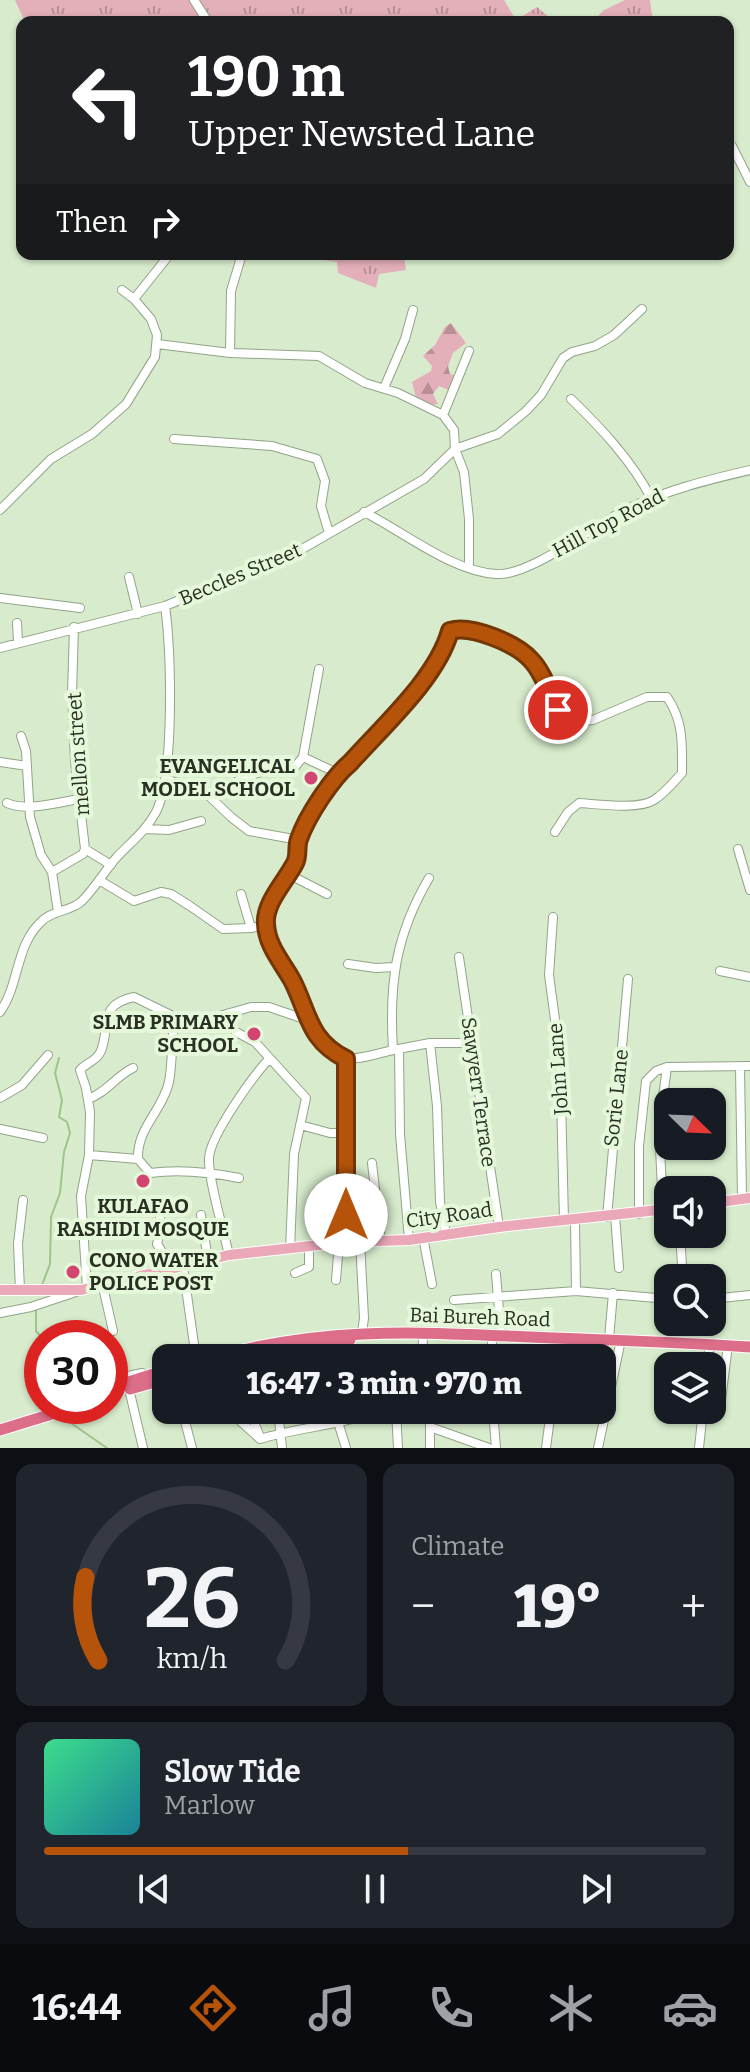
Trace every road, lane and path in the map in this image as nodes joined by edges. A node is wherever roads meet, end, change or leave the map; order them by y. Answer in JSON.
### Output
{"nodes":[{"id":1,"x":734,"y":150,"type":"edge"},
{"id":2,"x":750,"y":182,"type":"edge"},
{"id":3,"x":165,"y":260,"type":"edge"},
{"id":4,"x":240,"y":260,"type":"edge"},
{"id":5,"x":122,"y":290,"type":"dead end"},
{"id":6,"x":134,"y":299,"type":"junction"},
{"id":7,"x":642,"y":309,"type":"dead end"},
{"id":8,"x":413,"y":310,"type":"dead end"},
{"id":9,"x":157,"y":344,"type":"junction"},
{"id":10,"x":177,"y":348,"type":"junction"},
{"id":11,"x":469,"y":351,"type":"dead end"},
{"id":12,"x":230,"y":353,"type":"junction"},
{"id":13,"x":155,"y":357,"type":"junction"},
{"id":14,"x":384,"y":388,"type":"junction"},
{"id":15,"x":571,"y":399,"type":"dead end"},
{"id":16,"x":443,"y":415,"type":"junction"},
{"id":17,"x":174,"y":439,"type":"dead end"},
{"id":18,"x":455,"y":449,"type":"junction"},
{"id":19,"x":750,"y":470,"type":"edge"},
{"id":20,"x":651,"y":498,"type":"junction"},
{"id":21,"x":0,"y":510,"type":"edge"},
{"id":22,"x":364,"y":512,"type":"junction"},
{"id":23,"x":329,"y":533,"type":"junction"},
{"id":24,"x":469,"y":566,"type":"junction"},
{"id":25,"x":129,"y":577,"type":"dead end"},
{"id":26,"x":0,"y":598,"type":"edge"},
{"id":27,"x":165,"y":606,"type":"junction"},
{"id":28,"x":80,"y":608,"type":"dead end"},
{"id":29,"x":138,"y":614,"type":"junction"},
{"id":30,"x":17,"y":623,"type":"dead end"},
{"id":31,"x":74,"y":627,"type":"junction"},
{"id":32,"x":18,"y":642,"type":"junction"},
{"id":33,"x":0,"y":648,"type":"edge"},
{"id":34,"x":319,"y":669,"type":"dead end"},
{"id":35,"x":21,"y":736,"type":"dead end"},
{"id":36,"x":303,"y":757,"type":"junction"},
{"id":37,"x":0,"y":762,"type":"edge"},
{"id":38,"x":27,"y":766,"type":"junction"},
{"id":39,"x":337,"y":773,"type":"junction"},
{"id":40,"x":166,"y":779,"type":"junction"},
{"id":41,"x":80,"y":799,"type":"junction"},
{"id":42,"x":213,"y":799,"type":"junction"},
{"id":43,"x":7,"y":803,"type":"dead end"},
{"id":44,"x":29,"y":806,"type":"junction"},
{"id":45,"x":201,"y":821,"type":"dead end"},
{"id":46,"x":145,"y":829,"type":"junction"},
{"id":47,"x":555,"y":832,"type":"dead end"},
{"id":48,"x":299,"y":840,"type":"junction"},
{"id":49,"x":85,"y":849,"type":"junction"},
{"id":50,"x":738,"y":849,"type":"dead end"},
{"id":51,"x":111,"y":865,"type":"junction"},
{"id":52,"x":52,"y":872,"type":"junction"},
{"id":53,"x":288,"y":874,"type":"junction"},
{"id":54,"x":429,"y":878,"type":"dead end"},
{"id":55,"x":99,"y":880,"type":"junction"},
{"id":56,"x":750,"y":890,"type":"edge"},
{"id":57,"x":241,"y":894,"type":"dead end"},
{"id":58,"x":327,"y":894,"type":"dead end"},
{"id":59,"x":58,"y":912,"type":"junction"},
{"id":60,"x":553,"y":917,"type":"dead end"},
{"id":61,"x":266,"y":925,"type":"junction"},
{"id":62,"x":251,"y":928,"type":"junction"},
{"id":63,"x":459,"y":957,"type":"dead end"},
{"id":64,"x":348,"y":964,"type":"dead end"},
{"id":65,"x":394,"y":967,"type":"junction"},
{"id":66,"x":720,"y":971,"type":"dead end"},
{"id":67,"x":750,"y":977,"type":"edge"},
{"id":68,"x":628,"y":979,"type":"dead end"},
{"id":69,"x":0,"y":1012,"type":"edge"},
{"id":70,"x":175,"y":1017,"type":"junction"},
{"id":71,"x":307,"y":1020,"type":"junction"},
{"id":72,"x":236,"y":1032,"type":"dead end"},
{"id":73,"x":430,"y":1043,"type":"junction"},
{"id":74,"x":472,"y":1043,"type":"junction"},
{"id":75,"x":396,"y":1050,"type":"junction"},
{"id":76,"x":48,"y":1055,"type":"dead end"},
{"id":77,"x":269,"y":1059,"type":"junction"},
{"id":78,"x":346,"y":1059,"type":"junction"},
{"id":79,"x":745,"y":1066,"type":"edge"},
{"id":80,"x":667,"y":1067,"type":"junction"},
{"id":81,"x":133,"y":1068,"type":"dead end"},
{"id":82,"x":0,"y":1098,"type":"edge"},
{"id":83,"x":88,"y":1099,"type":"junction"},
{"id":84,"x":300,"y":1125,"type":"junction"},
{"id":85,"x":0,"y":1129,"type":"edge"},
{"id":86,"x":346,"y":1133,"type":"junction"},
{"id":87,"x":43,"y":1138,"type":"dead end"},
{"id":88,"x":89,"y":1155,"type":"junction"},
{"id":89,"x":138,"y":1159,"type":"junction"},
{"id":90,"x":372,"y":1163,"type":"dead end"},
{"id":91,"x":211,"y":1172,"type":"junction"},
{"id":92,"x":663,"y":1176,"type":"edge"},
{"id":93,"x":239,"y":1178,"type":"dead end"},
{"id":94,"x":746,"y":1199,"type":"edge"},
{"id":95,"x":23,"y":1200,"type":"dead end"},
{"id":96,"x":726,"y":1201,"type":"edge"},
{"id":97,"x":159,"y":1207,"type":"dead end"},
{"id":98,"x":654,"y":1212,"type":"edge"},
{"id":99,"x":639,"y":1214,"type":"junction"},
{"id":100,"x":201,"y":1215,"type":"dead end"},
{"id":101,"x":611,"y":1216,"type":"junction"},
{"id":102,"x":569,"y":1220,"type":"junction"},
{"id":103,"x":499,"y":1227,"type":"junction"},
{"id":104,"x":446,"y":1233,"type":"junction"},
{"id":105,"x":423,"y":1237,"type":"junction"},
{"id":106,"x":409,"y":1240,"type":"junction"},
{"id":107,"x":360,"y":1241,"type":"junction"},
{"id":108,"x":381,"y":1242,"type":"junction"},
{"id":109,"x":343,"y":1243,"type":"junction"},
{"id":110,"x":309,"y":1247,"type":"junction"},
{"id":111,"x":290,"y":1249,"type":"junction"},
{"id":112,"x":229,"y":1255,"type":"junction"},
{"id":113,"x":208,"y":1260,"type":"junction"},
{"id":114,"x":178,"y":1268,"type":"junction"},
{"id":115,"x":619,"y":1268,"type":"dead end"},
{"id":116,"x":295,"y":1273,"type":"dead end"},
{"id":117,"x":496,"y":1274,"type":"dead end"},
{"id":118,"x":336,"y":1280,"type":"dead end"},
{"id":119,"x":432,"y":1284,"type":"dead end"},
{"id":120,"x":103,"y":1287,"type":"junction"},
{"id":121,"x":84,"y":1289,"type":"junction"},
{"id":122,"x":0,"y":1290,"type":"edge"},
{"id":123,"x":20,"y":1290,"type":"junction"},
{"id":124,"x":576,"y":1291,"type":"junction"},
{"id":125,"x":613,"y":1293,"type":"junction"},
{"id":126,"x":750,"y":1295,"type":"edge"},
{"id":127,"x":497,"y":1296,"type":"junction"},
{"id":128,"x":654,"y":1297,"type":"edge"},
{"id":129,"x":726,"y":1298,"type":"edge"},
{"id":130,"x":454,"y":1300,"type":"dead end"},
{"id":131,"x":0,"y":1313,"type":"edge"},
{"id":132,"x":110,"y":1320,"type":"edge"},
{"id":133,"x":362,"y":1333,"type":"junction"},
{"id":134,"x":423,"y":1338,"type":"junction"},
{"id":135,"x":497,"y":1338,"type":"junction"},
{"id":136,"x":616,"y":1342,"type":"junction"},
{"id":137,"x":192,"y":1344,"type":"edge"},
{"id":138,"x":269,"y":1344,"type":"edge"},
{"id":139,"x":326,"y":1344,"type":"edge"},
{"id":140,"x":423,"y":1344,"type":"edge"},
{"id":141,"x":496,"y":1344,"type":"edge"},
{"id":142,"x":527,"y":1344,"type":"edge"},
{"id":143,"x":606,"y":1344,"type":"edge"},
{"id":144,"x":750,"y":1347,"type":"edge"},
{"id":145,"x":709,"y":1351,"type":"joint"},
{"id":146,"x":727,"y":1353,"type":"junction"},
{"id":147,"x":750,"y":1354,"type":"edge"},
{"id":148,"x":726,"y":1361,"type":"edge"},
{"id":149,"x":152,"y":1372,"type":"edge"},
{"id":150,"x":152,"y":1374,"type":"edge"},
{"id":151,"x":128,"y":1376,"type":"edge"},
{"id":152,"x":128,"y":1382,"type":"edge"},
{"id":153,"x":152,"y":1383,"type":"edge"},
{"id":154,"x":129,"y":1389,"type":"joint"},
{"id":155,"x":24,"y":1415,"type":"edge"},
{"id":156,"x":0,"y":1422,"type":"edge"},
{"id":157,"x":24,"y":1423,"type":"edge"},
{"id":158,"x":186,"y":1424,"type":"edge"},
{"id":159,"x":243,"y":1424,"type":"edge"},
{"id":160,"x":255,"y":1424,"type":"edge"},
{"id":161,"x":279,"y":1424,"type":"edge"},
{"id":162,"x":327,"y":1424,"type":"edge"},
{"id":163,"x":339,"y":1424,"type":"edge"},
{"id":164,"x":397,"y":1424,"type":"edge"},
{"id":165,"x":430,"y":1424,"type":"edge"},
{"id":166,"x":494,"y":1424,"type":"edge"},
{"id":167,"x":549,"y":1424,"type":"edge"},
{"id":168,"x":702,"y":1424,"type":"edge"},
{"id":169,"x":430,"y":1427,"type":"junction"},
{"id":170,"x":0,"y":1430,"type":"edge"},
{"id":171,"x":280,"y":1433,"type":"junction"},
{"id":172,"x":260,"y":1439,"type":"junction"},
{"id":173,"x":143,"y":1448,"type":"edge"},
{"id":174,"x":192,"y":1448,"type":"edge"},
{"id":175,"x":282,"y":1448,"type":"edge"},
{"id":176,"x":346,"y":1448,"type":"edge"},
{"id":177,"x":398,"y":1448,"type":"edge"},
{"id":178,"x":430,"y":1448,"type":"edge"},
{"id":179,"x":489,"y":1448,"type":"edge"},
{"id":180,"x":496,"y":1448,"type":"edge"},
{"id":181,"x":546,"y":1448,"type":"edge"},
{"id":182,"x":598,"y":1448,"type":"edge"},
{"id":183,"x":699,"y":1448,"type":"edge"}],
"edges":[{"from":1,"to":2,"type":"street"},
{"from":3,"to":6,"type":"street"},
{"from":4,"to":12,"type":"street"},
{"from":5,"to":6,"type":"street"},
{"from":6,"to":9,"type":"street"},
{"from":7,"to":18,"type":"street"},
{"from":8,"to":14,"type":"street"},
{"from":9,"to":10,"type":"street"},
{"from":9,"to":13,"type":"street"},
{"from":10,"to":12,"type":"street"},
{"from":10,"to":13,"type":"street"},
{"from":11,"to":16,"type":"street"},
{"from":12,"to":14,"type":"street"},
{"from":13,"to":21,"type":"street"},
{"from":14,"to":16,"type":"street"},
{"from":15,"to":20,"type":"street"},
{"from":16,"to":18,"type":"street"},
{"from":17,"to":23,"type":"street"},
{"from":18,"to":22,"type":"street","name":"Beccles Street"},
{"from":18,"to":24,"type":"street"},
{"from":19,"to":20,"type":"street","name":"Hill Top Road"},
{"from":20,"to":24,"type":"street","name":"Hill Top Road"},
{"from":22,"to":23,"type":"street","name":"Beccles Street"},
{"from":22,"to":24,"type":"street","name":"Hill Top Road"},
{"from":23,"to":27,"type":"street","name":"Beccles Street"},
{"from":25,"to":29,"type":"street"},
{"from":26,"to":28,"type":"street"},
{"from":27,"to":29,"type":"street","name":"Beccles Street"},
{"from":27,"to":40,"type":"street"},
{"from":29,"to":31,"type":"street","name":"Beccles Street"},
{"from":30,"to":32,"type":"street"},
{"from":31,"to":32,"type":"street","name":"Beccles Street"},
{"from":31,"to":41,"type":"street","name":"mellon street"},
{"from":32,"to":33,"type":"street","name":"Beccles Street"},
{"from":34,"to":36,"type":"street"},
{"from":35,"to":38,"type":"street"},
{"from":36,"to":39,"type":"street"},
{"from":36,"to":42,"type":"street"},
{"from":37,"to":38,"type":"street"},
{"from":38,"to":44,"type":"street"},
{"from":39,"to":47,"type":"street"},
{"from":39,"to":48,"type":"street"},
{"from":40,"to":42,"type":"street"},
{"from":40,"to":46,"type":"street"},
{"from":41,"to":44,"type":"street"},
{"from":41,"to":49,"type":"street","name":"mellon street"},
{"from":42,"to":48,"type":"street"},
{"from":43,"to":44,"type":"street"},
{"from":44,"to":52,"type":"street"},
{"from":45,"to":46,"type":"street"},
{"from":46,"to":51,"type":"street"},
{"from":48,"to":53,"type":"street"},
{"from":49,"to":51,"type":"street"},
{"from":49,"to":52,"type":"street"},
{"from":50,"to":56,"type":"street"},
{"from":51,"to":55,"type":"street"},
{"from":52,"to":59,"type":"street"},
{"from":53,"to":58,"type":"street"},
{"from":53,"to":61,"type":"street"},
{"from":54,"to":65,"type":"street"},
{"from":55,"to":59,"type":"street"},
{"from":55,"to":62,"type":"street"},
{"from":57,"to":62,"type":"street"},
{"from":59,"to":69,"type":"street"},
{"from":60,"to":102,"type":"street","name":"John Lane"},
{"from":61,"to":62,"type":"street"},
{"from":61,"to":71,"type":"street"},
{"from":63,"to":74,"type":"street","name":"Sawyerr Terrace"},
{"from":64,"to":65,"type":"street"},
{"from":65,"to":75,"type":"street"},
{"from":66,"to":67,"type":"street"},
{"from":68,"to":101,"type":"street","name":"Sorie Lane"},
{"from":70,"to":71,"type":"street"},
{"from":70,"to":83,"type":"street"},
{"from":70,"to":89,"type":"street"},
{"from":71,"to":78,"type":"street"},
{"from":72,"to":77,"type":"street"},
{"from":73,"to":74,"type":"street"},
{"from":73,"to":75,"type":"street"},
{"from":73,"to":104,"type":"street"},
{"from":74,"to":103,"type":"street","name":"Sawyerr Terrace"},
{"from":75,"to":78,"type":"street"},
{"from":75,"to":106,"type":"street"},
{"from":76,"to":82,"type":"street"},
{"from":77,"to":84,"type":"street"},
{"from":77,"to":91,"type":"street"},
{"from":78,"to":86,"type":"street"},
{"from":79,"to":80,"type":"street"},
{"from":79,"to":94,"type":"street"},
{"from":80,"to":92,"type":"street"},
{"from":80,"to":99,"type":"street"},
{"from":81,"to":83,"type":"street"},
{"from":83,"to":88,"type":"street"},
{"from":84,"to":86,"type":"street"},
{"from":84,"to":111,"type":"street"},
{"from":85,"to":87,"type":"street"},
{"from":86,"to":109,"type":"street"},
{"from":88,"to":89,"type":"street"},
{"from":88,"to":121,"type":"street"},
{"from":89,"to":91,"type":"street"},
{"from":90,"to":108,"type":"street"},
{"from":91,"to":93,"type":"street"},
{"from":91,"to":112,"type":"street"},
{"from":94,"to":96,"type":"main road"},
{"from":95,"to":123,"type":"street"},
{"from":97,"to":114,"type":"street"},
{"from":98,"to":99,"type":"main road","name":"City Road"},
{"from":99,"to":101,"type":"main road","name":"City Road"},
{"from":100,"to":113,"type":"street"},
{"from":101,"to":102,"type":"main road","name":"City Road"},
{"from":101,"to":115,"type":"street","name":"Sorie Lane"},
{"from":102,"to":103,"type":"main road","name":"City Road"},
{"from":102,"to":124,"type":"street","name":"John Lane"},
{"from":103,"to":104,"type":"main road","name":"City Road"},
{"from":104,"to":105,"type":"main road","name":"City Road"},
{"from":105,"to":106,"type":"main road","name":"City Road"},
{"from":105,"to":119,"type":"street"},
{"from":106,"to":108,"type":"main road","name":"City Road"},
{"from":107,"to":108,"type":"main road","name":"City Road"},
{"from":107,"to":109,"type":"main road","name":"City Road"},
{"from":107,"to":133,"type":"street"},
{"from":109,"to":110,"type":"main road","name":"City Road"},
{"from":109,"to":118,"type":"street"},
{"from":110,"to":111,"type":"main road","name":"City Road"},
{"from":110,"to":116,"type":"street"},
{"from":111,"to":112,"type":"main road","name":"City Road"},
{"from":112,"to":113,"type":"main road","name":"City Road"},
{"from":113,"to":114,"type":"main road","name":"City Road"},
{"from":114,"to":120,"type":"main road","name":"City Road"},
{"from":114,"to":137,"type":"street"},
{"from":117,"to":127,"type":"street"},
{"from":120,"to":121,"type":"main road","name":"City Road"},
{"from":120,"to":132,"type":"street"},
{"from":121,"to":123,"type":"main road","name":"City Road"},
{"from":121,"to":131,"type":"street"},
{"from":122,"to":123,"type":"main road","name":"City Road"},
{"from":124,"to":125,"type":"street"},
{"from":124,"to":127,"type":"street"},
{"from":125,"to":128,"type":"street"},
{"from":125,"to":136,"type":"street"},
{"from":126,"to":129,"type":"street"},
{"from":127,"to":130,"type":"street"},
{"from":127,"to":135,"type":"street"},
{"from":133,"to":135,"type":"highway","name":"Bai Bureh Road"},
{"from":133,"to":138,"type":"highway","name":"Bai Bureh Road"},
{"from":134,"to":135,"type":"highway","name":"Bai Bureh Road"},
{"from":134,"to":139,"type":"highway","name":"Bai Bureh Road"},
{"from":134,"to":140,"type":"street"},
{"from":135,"to":136,"type":"highway","name":"Bai Bureh Road"},
{"from":135,"to":141,"type":"street"},
{"from":135,"to":142,"type":"highway","name":"Bai Bureh Road"},
{"from":136,"to":143,"type":"highway","name":"Bai Bureh Road"},
{"from":136,"to":144,"type":"highway","name":"Bai Bureh Road"},
{"from":136,"to":145,"type":"highway","name":"Bai Bureh Road"},
{"from":136,"to":182,"type":"street"},
{"from":145,"to":146,"type":"highway","name":"Bai Bureh Road"},
{"from":146,"to":147,"type":"highway","name":"Bai Bureh Road"},
{"from":146,"to":148,"type":"street"},
{"from":149,"to":151,"type":"street"},
{"from":150,"to":152,"type":"highway"},
{"from":153,"to":154,"type":"highway"},
{"from":154,"to":173,"type":"street"},
{"from":155,"to":156,"type":"highway"},
{"from":157,"to":170,"type":"highway"},
{"from":158,"to":174,"type":"street"},
{"from":159,"to":172,"type":"street"},
{"from":160,"to":172,"type":"street"},
{"from":161,"to":171,"type":"street"},
{"from":162,"to":171,"type":"street"},
{"from":163,"to":176,"type":"street"},
{"from":164,"to":177,"type":"street"},
{"from":165,"to":169,"type":"street"},
{"from":166,"to":180,"type":"street"},
{"from":167,"to":181,"type":"street"},
{"from":168,"to":183,"type":"street"},
{"from":169,"to":178,"type":"street"},
{"from":169,"to":179,"type":"street"},
{"from":171,"to":172,"type":"street"},
{"from":171,"to":175,"type":"street"}]}
